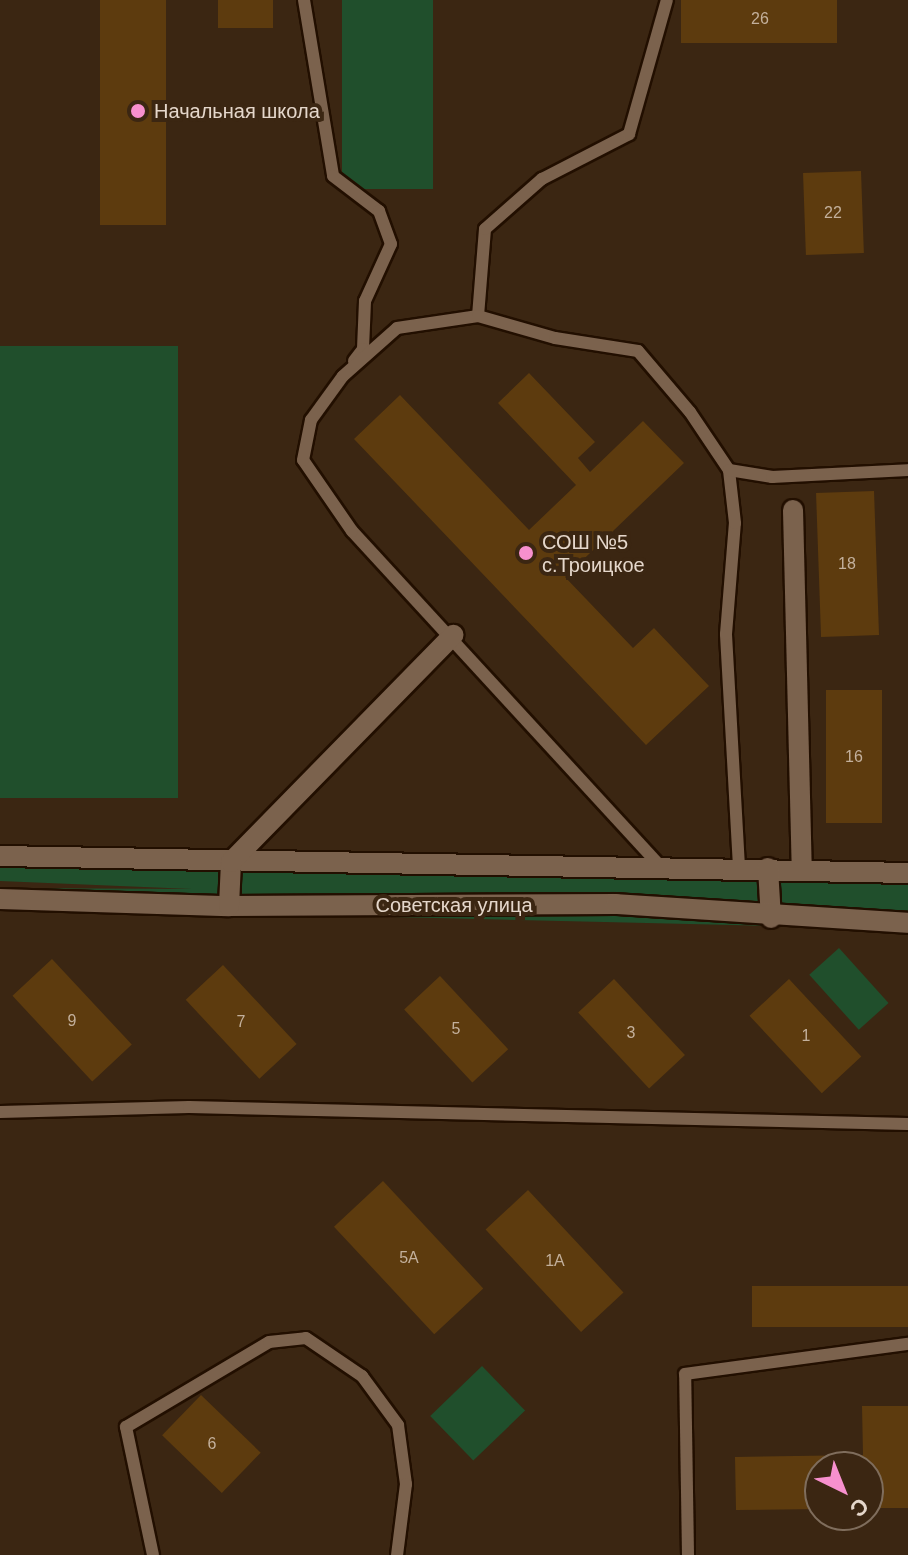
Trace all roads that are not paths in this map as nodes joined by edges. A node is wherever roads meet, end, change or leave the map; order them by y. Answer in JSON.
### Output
{"nodes":[{"id":1,"x":304,"y":0,"type":"edge"},
{"id":2,"x":667,"y":0,"type":"edge"},
{"id":3,"x":478,"y":316,"type":"junction"},
{"id":4,"x":343,"y":376,"type":"junction"},
{"id":5,"x":729,"y":470,"type":"junction"},
{"id":6,"x":908,"y":470,"type":"edge"},
{"id":7,"x":793,"y":510,"type":"dead end"},
{"id":8,"x":453,"y":635,"type":"junction"},
{"id":9,"x":0,"y":856,"type":"edge"},
{"id":10,"x":231,"y":862,"type":"junction"},
{"id":11,"x":661,"y":867,"type":"junction"},
{"id":12,"x":739,"y":867,"type":"junction"},
{"id":13,"x":768,"y":868,"type":"junction"},
{"id":14,"x":802,"y":869,"type":"junction"},
{"id":15,"x":908,"y":873,"type":"edge"},
{"id":16,"x":0,"y":899,"type":"edge"},
{"id":17,"x":229,"y":906,"type":"junction"},
{"id":18,"x":771,"y":918,"type":"junction"},
{"id":19,"x":908,"y":923,"type":"edge"},
{"id":20,"x":0,"y":1112,"type":"edge"},
{"id":21,"x":908,"y":1124,"type":"edge"},
{"id":22,"x":908,"y":1344,"type":"edge"},
{"id":23,"x":153,"y":1555,"type":"edge"},
{"id":24,"x":397,"y":1555,"type":"edge"},
{"id":25,"x":688,"y":1555,"type":"edge"}],
"edges":[{"from":1,"to":4,"type":"lane"},
{"from":2,"to":3,"type":"lane"},
{"from":3,"to":4,"type":"lane"},
{"from":3,"to":5,"type":"lane"},
{"from":4,"to":8,"type":"lane"},
{"from":5,"to":6,"type":"lane"},
{"from":5,"to":12,"type":"lane"},
{"from":7,"to":14,"type":"street"},
{"from":8,"to":10,"type":"street"},
{"from":8,"to":11,"type":"lane"},
{"from":9,"to":10,"type":"street","name":"Советская улица"},
{"from":10,"to":11,"type":"street","name":"Советская улица"},
{"from":10,"to":17,"type":"street"},
{"from":11,"to":12,"type":"street","name":"Советская улица"},
{"from":12,"to":13,"type":"street","name":"Советская улица"},
{"from":13,"to":14,"type":"street","name":"Советская улица"},
{"from":13,"to":18,"type":"street"},
{"from":14,"to":15,"type":"street","name":"Советская улица"},
{"from":16,"to":17,"type":"street","name":"Советская улица"},
{"from":17,"to":18,"type":"street","name":"Советская улица"},
{"from":18,"to":19,"type":"street","name":"Советская улица"},
{"from":20,"to":21,"type":"lane"},
{"from":22,"to":25,"type":"lane"},
{"from":23,"to":24,"type":"lane"}]}
